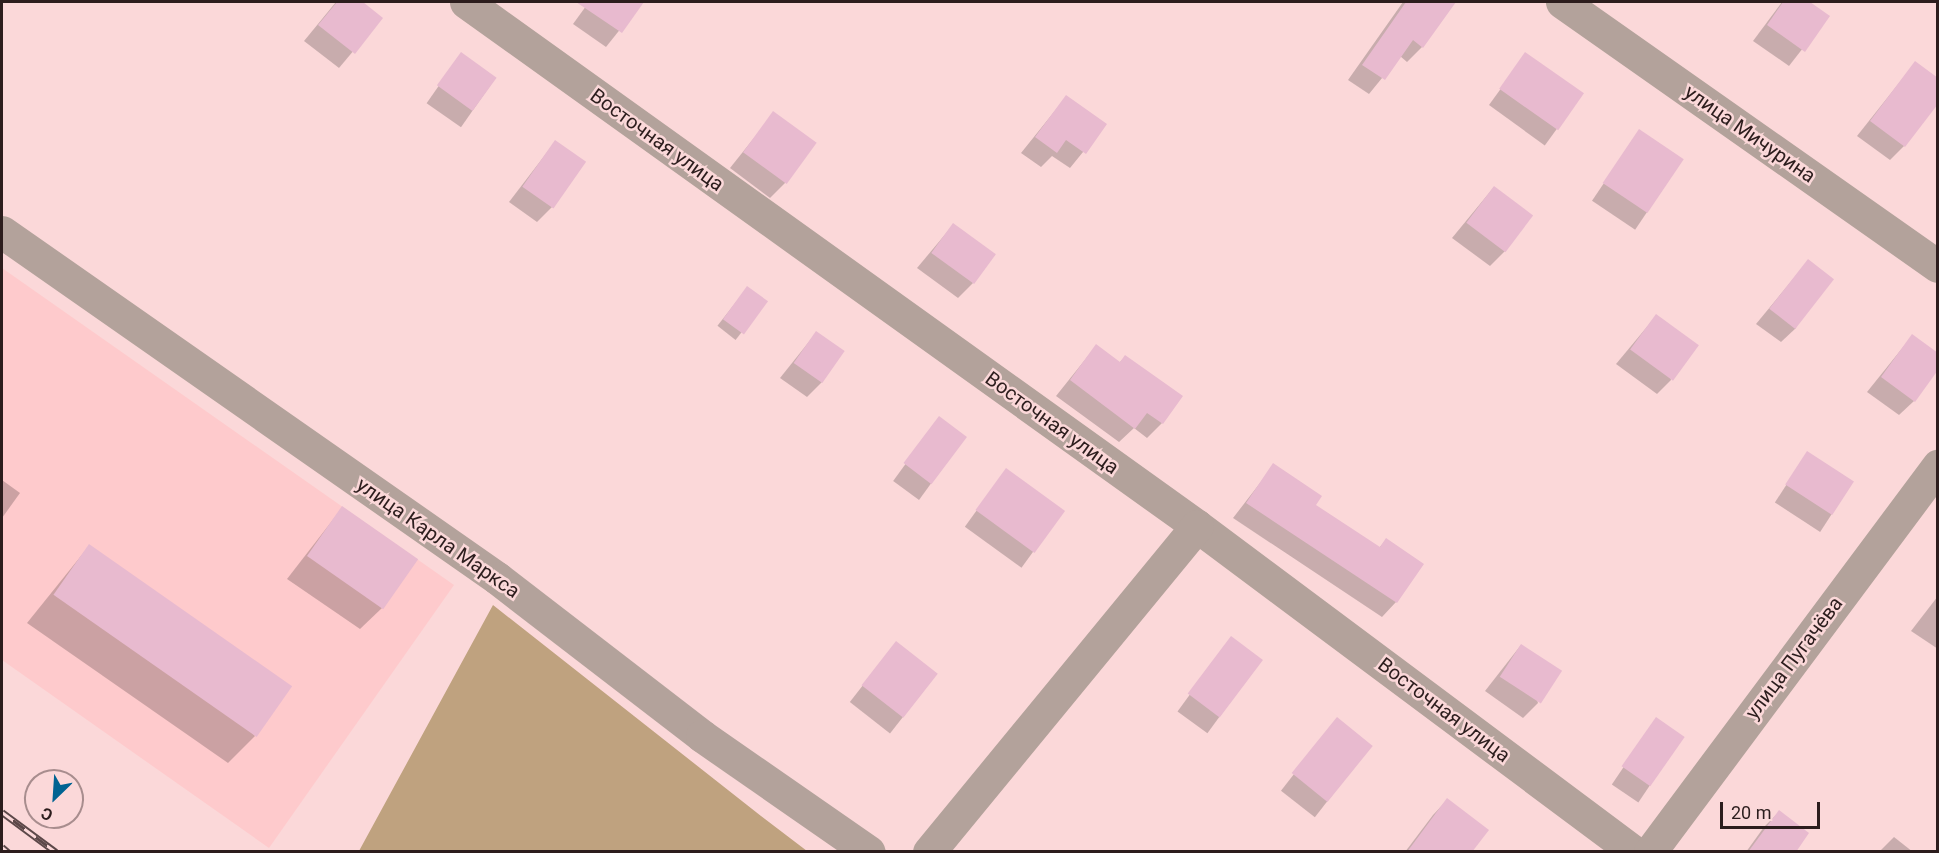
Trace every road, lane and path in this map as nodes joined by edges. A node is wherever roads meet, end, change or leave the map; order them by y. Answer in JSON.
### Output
{"nodes":[{"id":1,"x":466,"y":2,"type":"edge"},
{"id":2,"x":1562,"y":2,"type":"edge"},
{"id":3,"x":2,"y":232,"type":"edge"},
{"id":4,"x":1938,"y":266,"type":"edge"},
{"id":5,"x":1938,"y":465,"type":"edge"},
{"id":6,"x":1197,"y":526,"type":"junction"},
{"id":7,"x":869,"y":852,"type":"edge"},
{"id":8,"x":929,"y":852,"type":"edge"},
{"id":9,"x":1634,"y":852,"type":"edge"},
{"id":10,"x":1650,"y":852,"type":"edge"}],
"edges":[{"from":1,"to":6,"type":"street","name":"Восточная улица"},
{"from":2,"to":4,"type":"street","name":"улица Мичурина"},
{"from":3,"to":7,"type":"street","name":"улица Карла Маркса"},
{"from":5,"to":10,"type":"street","name":"улица Пугачёва"},
{"from":6,"to":8,"type":"street"},
{"from":6,"to":9,"type":"street","name":"Восточная улица"}]}
